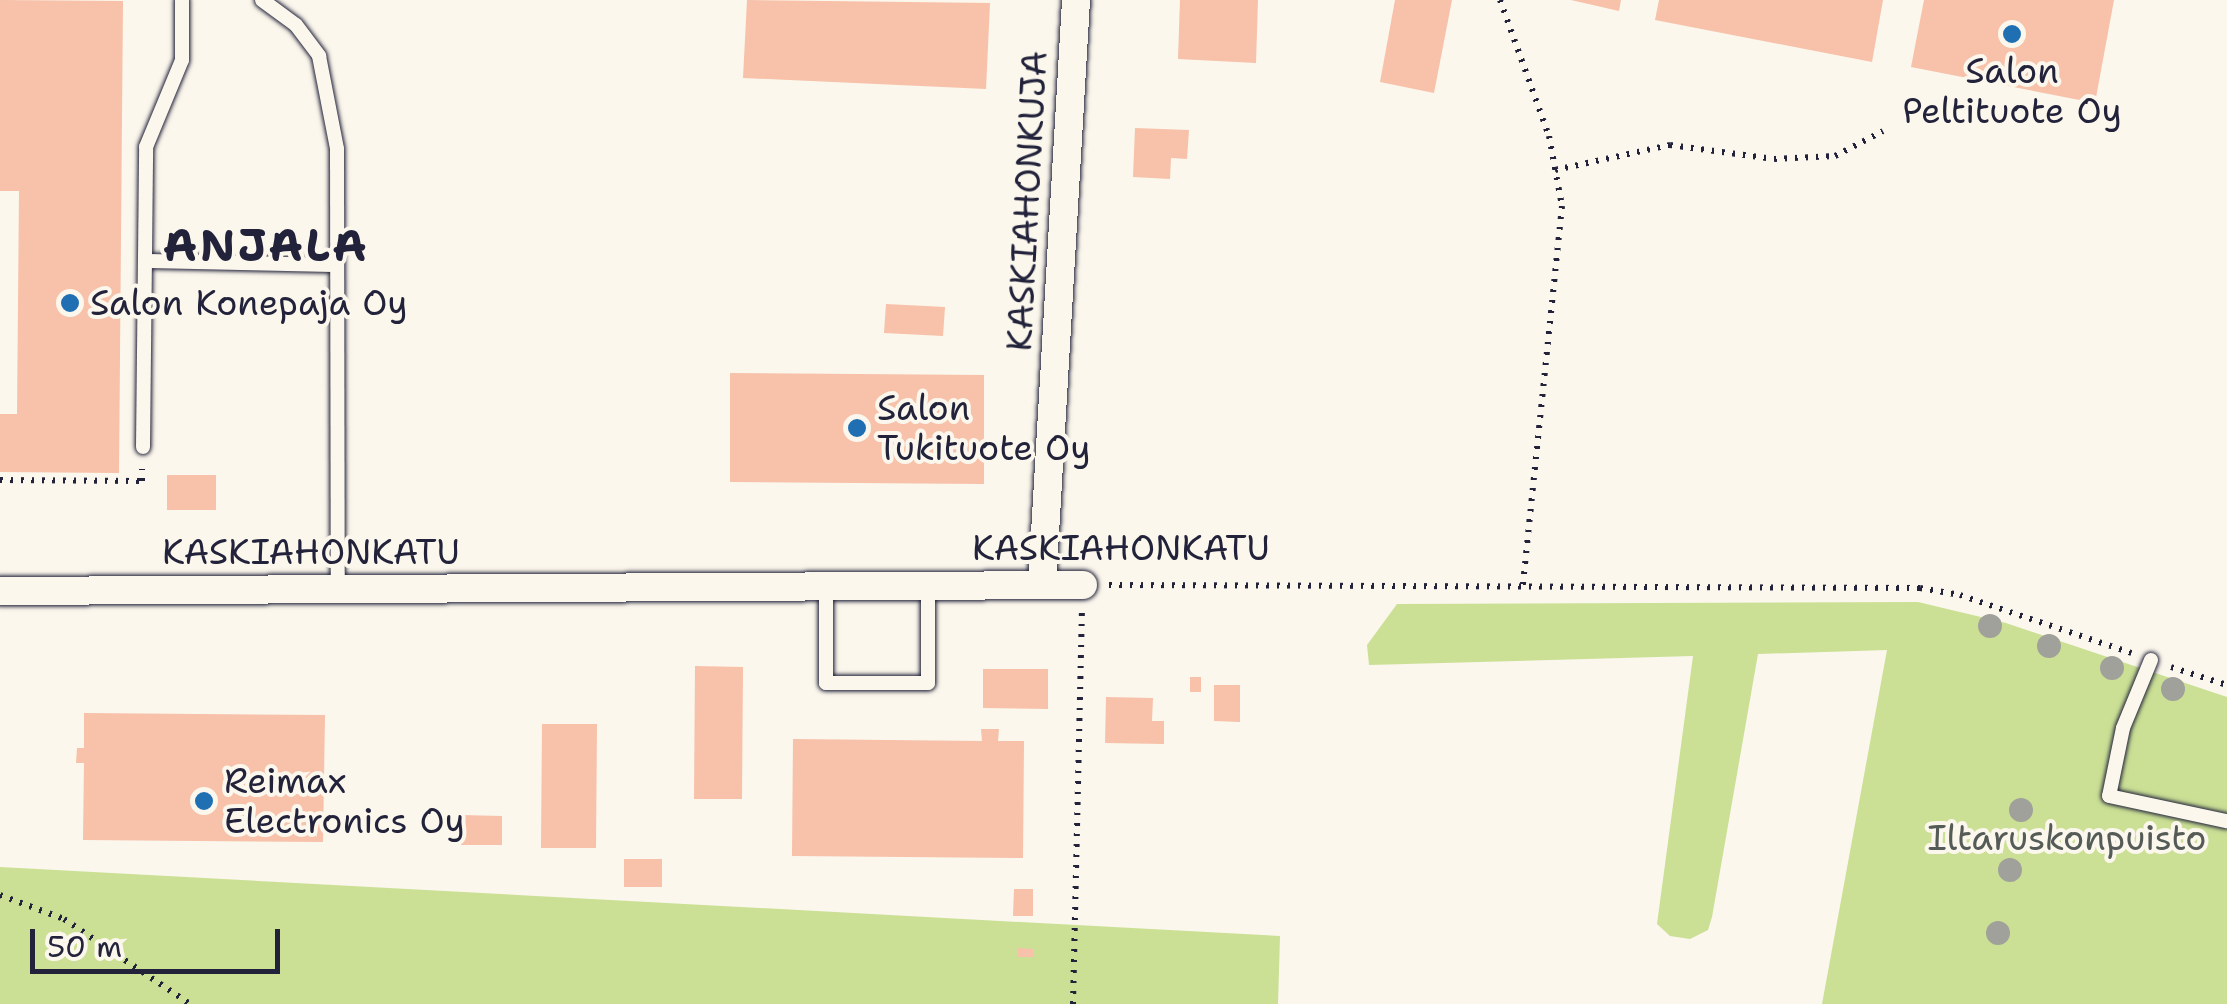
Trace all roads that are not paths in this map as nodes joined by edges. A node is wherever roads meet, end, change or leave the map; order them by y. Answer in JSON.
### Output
{"nodes":[{"id":1,"x":182,"y":0,"type":"edge"},
{"id":2,"x":262,"y":0,"type":"edge"},
{"id":3,"x":1076,"y":0,"type":"edge"},
{"id":4,"x":145,"y":260,"type":"junction"},
{"id":5,"x":337,"y":266,"type":"junction"},
{"id":6,"x":142,"y":447,"type":"road end"},
{"id":7,"x":1083,"y":585,"type":"road end"},
{"id":8,"x":826,"y":586,"type":"junction"},
{"id":9,"x":928,"y":586,"type":"junction"},
{"id":10,"x":1042,"y":586,"type":"junction"},
{"id":11,"x":338,"y":589,"type":"junction"},
{"id":12,"x":0,"y":591,"type":"edge"},
{"id":13,"x":2151,"y":660,"type":"road end"},
{"id":14,"x":2226,"y":821,"type":"edge"}],
"edges":[{"from":1,"to":4,"type":"lane"},
{"from":2,"to":5,"type":"lane"},
{"from":3,"to":10,"type":"street","name":"KASKIAHONKUJA"},
{"from":4,"to":5,"type":"lane"},
{"from":4,"to":6,"type":"lane"},
{"from":5,"to":11,"type":"lane"},
{"from":7,"to":10,"type":"street","name":"KASKIAHONKATU"},
{"from":8,"to":9,"type":"street","name":"KASKIAHONKATU"},
{"from":8,"to":9,"type":"lane"},
{"from":8,"to":11,"type":"street","name":"KASKIAHONKATU"},
{"from":9,"to":10,"type":"street","name":"KASKIAHONKATU"},
{"from":11,"to":12,"type":"street","name":"KASKIAHONKATU"},
{"from":13,"to":14,"type":"lane"}]}
